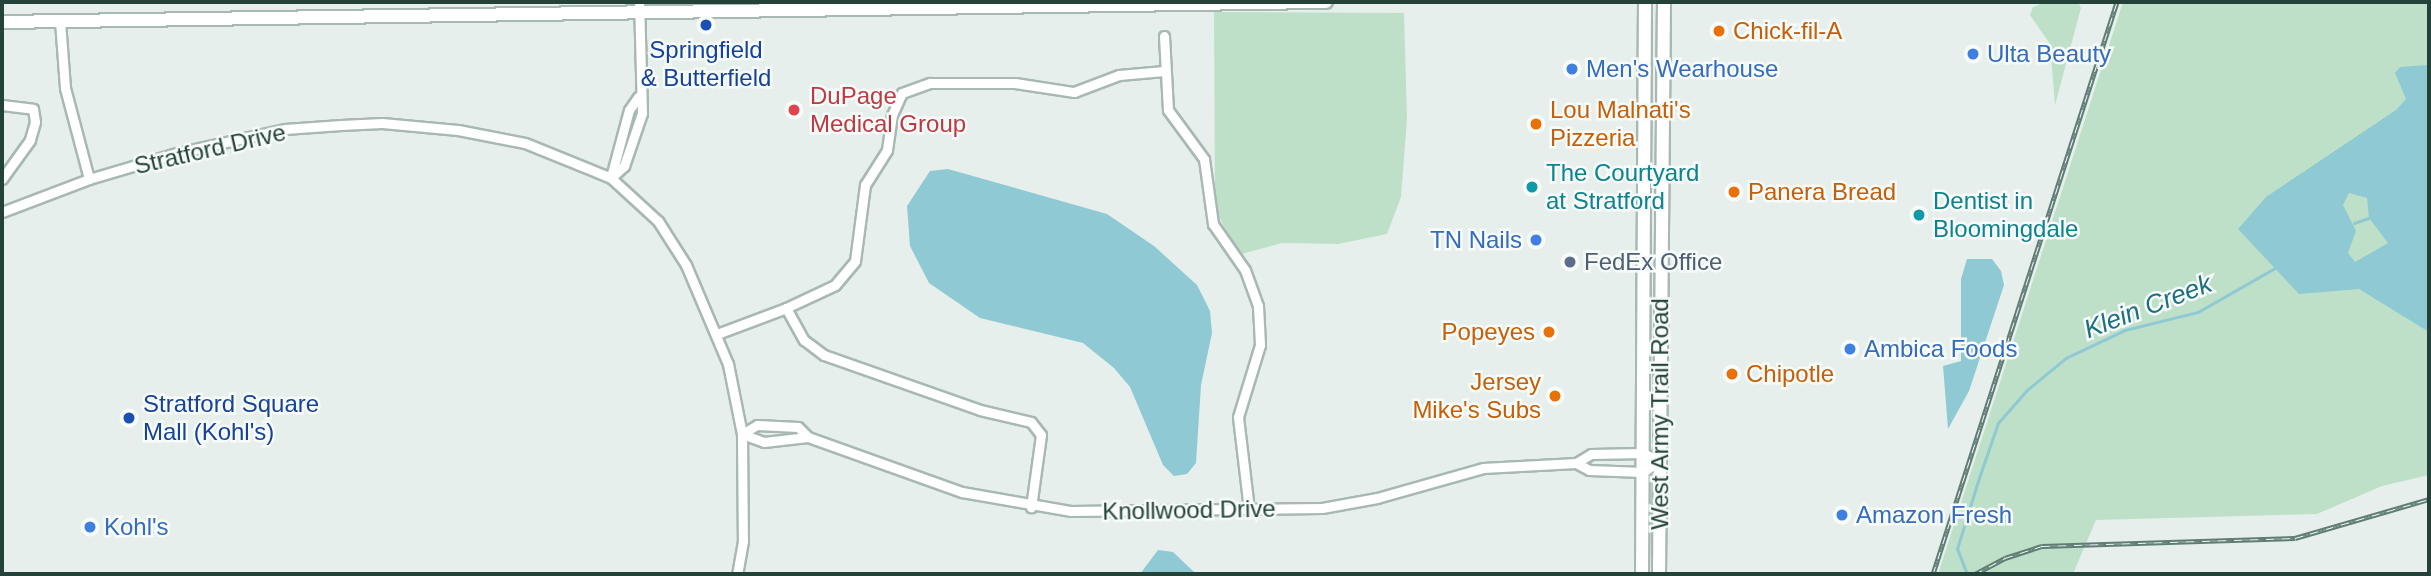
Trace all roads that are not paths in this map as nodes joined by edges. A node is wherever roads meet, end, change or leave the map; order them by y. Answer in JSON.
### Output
{"nodes":[{"id":1,"x":1326,"y":2,"type":"edge"},
{"id":2,"x":1645,"y":2,"type":"edge"},
{"id":3,"x":1664,"y":2,"type":"edge"},
{"id":4,"x":639,"y":7,"type":"edge"},
{"id":5,"x":60,"y":21,"type":"junction"},
{"id":6,"x":2,"y":22,"type":"edge"},
{"id":7,"x":1164,"y":36,"type":"dead end"},
{"id":8,"x":1164,"y":71,"type":"junction"},
{"id":9,"x":2,"y":105,"type":"edge"},
{"id":10,"x":2,"y":178,"type":"edge"},
{"id":11,"x":89,"y":178,"type":"junction"},
{"id":12,"x":611,"y":178,"type":"junction"},
{"id":13,"x":2,"y":212,"type":"edge"},
{"id":14,"x":786,"y":308,"type":"junction"},
{"id":15,"x":718,"y":334,"type":"junction"},
{"id":16,"x":742,"y":434,"type":"junction"},
{"id":17,"x":808,"y":437,"type":"junction"},
{"id":18,"x":1643,"y":453,"type":"junction"},
{"id":19,"x":1659,"y":461,"type":"junction"},
{"id":20,"x":1576,"y":463,"type":"junction"},
{"id":21,"x":1643,"y":472,"type":"junction"},
{"id":22,"x":1031,"y":507,"type":"junction"},
{"id":23,"x":1249,"y":509,"type":"junction"},
{"id":24,"x":737,"y":574,"type":"edge"},
{"id":25,"x":1642,"y":574,"type":"edge"},
{"id":26,"x":1659,"y":574,"type":"edge"}],
"edges":[{"from":1,"to":4,"type":"street"},
{"from":2,"to":18,"type":"street","name":"West Army Trail Road"},
{"from":3,"to":19,"type":"street","name":"West Army Trail Road"},
{"from":4,"to":5,"type":"street"},
{"from":4,"to":12,"type":"street"},
{"from":5,"to":6,"type":"street"},
{"from":5,"to":11,"type":"street"},
{"from":7,"to":8,"type":"street"},
{"from":8,"to":14,"type":"street"},
{"from":8,"to":23,"type":"street"},
{"from":9,"to":10,"type":"street"},
{"from":11,"to":12,"type":"street","name":"Stratford Drive"},
{"from":11,"to":13,"type":"street","name":"Stratford Drive"},
{"from":12,"to":15,"type":"street","name":"Stratford Drive"},
{"from":14,"to":15,"type":"street"},
{"from":14,"to":22,"type":"street"},
{"from":15,"to":16,"type":"street","name":"Stratford Drive"},
{"from":16,"to":17,"type":"street","name":"Knollwood Drive"},
{"from":16,"to":17,"type":"street","name":"Knollwood Drive"},
{"from":16,"to":24,"type":"street","name":"Stratford Drive"},
{"from":17,"to":22,"type":"street","name":"Knollwood Drive"},
{"from":18,"to":19,"type":"street","name":"Knollwood Drive"},
{"from":18,"to":20,"type":"street","name":"Knollwood Drive"},
{"from":18,"to":21,"type":"street","name":"West Army Trail Road"},
{"from":19,"to":21,"type":"street"},
{"from":19,"to":26,"type":"street","name":"West Army Trail Road"},
{"from":20,"to":21,"type":"street","name":"Knollwood Drive"},
{"from":20,"to":23,"type":"street","name":"Knollwood Drive"},
{"from":21,"to":25,"type":"street","name":"West Army Trail Road"},
{"from":22,"to":23,"type":"street","name":"Knollwood Drive"}]}
